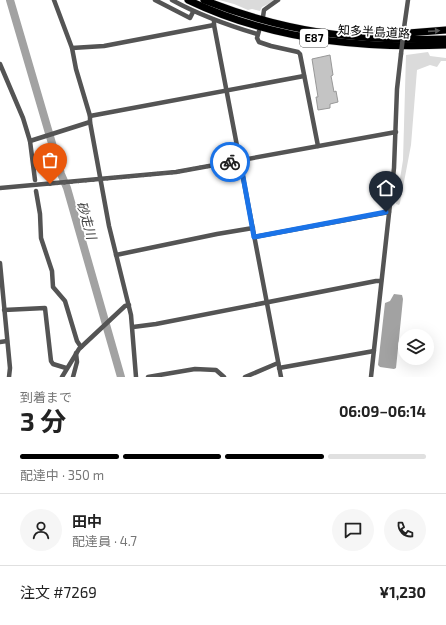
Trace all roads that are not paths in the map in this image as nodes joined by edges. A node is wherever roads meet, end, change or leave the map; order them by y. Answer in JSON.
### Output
{"nodes":[{"id":1,"x":54,"y":0,"type":"edge"},
{"id":2,"x":155,"y":0,"type":"edge"},
{"id":3,"x":172,"y":0,"type":"edge"},
{"id":4,"x":188,"y":0,"type":"edge"},
{"id":5,"x":204,"y":0,"type":"edge"},
{"id":6,"x":278,"y":0,"type":"edge"},
{"id":7,"x":408,"y":0,"type":"edge"},
{"id":8,"x":194,"y":12,"type":"junction"},
{"id":9,"x":263,"y":17,"type":"dead end"},
{"id":10,"x":214,"y":23,"type":"junction"},
{"id":11,"x":446,"y":30,"type":"edge"},
{"id":12,"x":325,"y":33,"type":"junction"},
{"id":13,"x":446,"y":39,"type":"edge"},
{"id":14,"x":446,"y":45,"type":"edge"},
{"id":15,"x":72,"y":48,"type":"junction"},
{"id":16,"x":0,"y":64,"type":"edge"},
{"id":17,"x":304,"y":76,"type":"junction"},
{"id":18,"x":226,"y":91,"type":"junction"},
{"id":19,"x":90,"y":116,"type":"junction"},
{"id":20,"x":90,"y":122,"type":"junction"},
{"id":21,"x":396,"y":132,"type":"junction"},
{"id":22,"x":30,"y":141,"type":"junction"},
{"id":23,"x":318,"y":146,"type":"junction"},
{"id":24,"x":240,"y":160,"type":"junction"},
{"id":25,"x":100,"y":179,"type":"junction"},
{"id":26,"x":35,"y":180,"type":"dead end"},
{"id":27,"x":0,"y":188,"type":"edge"},
{"id":28,"x":36,"y":191,"type":"dead end"},
{"id":29,"x":389,"y":212,"type":"junction"},
{"id":30,"x":253,"y":228,"type":"junction"},
{"id":31,"x":254,"y":237,"type":"junction"},
{"id":32,"x":116,"y":255,"type":"junction"},
{"id":33,"x":0,"y":263,"type":"edge"},
{"id":34,"x":381,"y":281,"type":"junction"},
{"id":35,"x":266,"y":302,"type":"junction"},
{"id":36,"x":129,"y":305,"type":"junction"},
{"id":37,"x":4,"y":310,"type":"junction"},
{"id":38,"x":133,"y":327,"type":"junction"},
{"id":39,"x":7,"y":341,"type":"junction"},
{"id":40,"x":0,"y":342,"type":"edge"},
{"id":41,"x":81,"y":347,"type":"junction"},
{"id":42,"x":374,"y":351,"type":"junction"},
{"id":43,"x":76,"y":353,"type":"junction"},
{"id":44,"x":278,"y":363,"type":"junction"},
{"id":45,"x":66,"y":368,"type":"junction"},
{"id":46,"x":279,"y":368,"type":"junction"},
{"id":47,"x":10,"y":377,"type":"edge"},
{"id":48,"x":62,"y":377,"type":"edge"},
{"id":49,"x":73,"y":377,"type":"edge"},
{"id":50,"x":136,"y":377,"type":"edge"},
{"id":51,"x":148,"y":377,"type":"edge"},
{"id":52,"x":224,"y":377,"type":"edge"},
{"id":53,"x":245,"y":377,"type":"edge"},
{"id":54,"x":281,"y":377,"type":"edge"},
{"id":55,"x":371,"y":377,"type":"edge"}],
"edges":[{"from":1,"to":15,"type":"street"},
{"from":2,"to":8,"type":"street"},
{"from":3,"to":8,"type":"street"},
{"from":4,"to":14,"type":"highway","name":"知多半島道路","number":"E87"},
{"from":5,"to":12,"type":"highway","name":"知多半島道路","number":"E87"},
{"from":6,"to":9,"type":"street"},
{"from":7,"to":21,"type":"street","bridge":true},
{"from":8,"to":10,"type":"street"},
{"from":10,"to":15,"type":"street"},
{"from":10,"to":17,"type":"street"},
{"from":10,"to":18,"type":"street"},
{"from":12,"to":11,"type":"highway","one_way":true},
{"from":12,"to":13,"type":"highway","name":"知多半島道路","number":"E87"},
{"from":15,"to":19,"type":"street"},
{"from":16,"to":22,"type":"street"},
{"from":17,"to":18,"type":"street"},
{"from":17,"to":23,"type":"street"},
{"from":18,"to":19,"type":"street"},
{"from":18,"to":24,"type":"street"},
{"from":19,"to":20,"type":"street"},
{"from":20,"to":22,"type":"street"},
{"from":20,"to":25,"type":"street"},
{"from":21,"to":23,"type":"street"},
{"from":21,"to":29,"type":"street"},
{"from":22,"to":26,"type":"street"},
{"from":23,"to":24,"type":"street"},
{"from":24,"to":25,"type":"street"},
{"from":24,"to":30,"type":"street"},
{"from":25,"to":27,"type":"street"},
{"from":25,"to":32,"type":"street"},
{"from":28,"to":41,"type":"street"},
{"from":29,"to":31,"type":"street"},
{"from":29,"to":34,"type":"street"},
{"from":30,"to":31,"type":"street"},
{"from":30,"to":32,"type":"street"},
{"from":31,"to":35,"type":"street"},
{"from":32,"to":36,"type":"street"},
{"from":33,"to":37,"type":"street"},
{"from":34,"to":35,"type":"street"},
{"from":34,"to":42,"type":"street"},
{"from":35,"to":38,"type":"street"},
{"from":35,"to":44,"type":"street"},
{"from":36,"to":38,"type":"street"},
{"from":36,"to":41,"type":"street"},
{"from":37,"to":39,"type":"street"},
{"from":37,"to":45,"type":"street"},
{"from":38,"to":50,"type":"street"},
{"from":39,"to":40,"type":"street"},
{"from":39,"to":47,"type":"street"},
{"from":41,"to":43,"type":"street"},
{"from":42,"to":46,"type":"street"},
{"from":42,"to":55,"type":"street"},
{"from":43,"to":45,"type":"street"},
{"from":43,"to":49,"type":"street"},
{"from":44,"to":46,"type":"street"},
{"from":44,"to":53,"type":"street"},
{"from":45,"to":48,"type":"street"},
{"from":46,"to":54,"type":"street"},
{"from":51,"to":52,"type":"street"}]}
